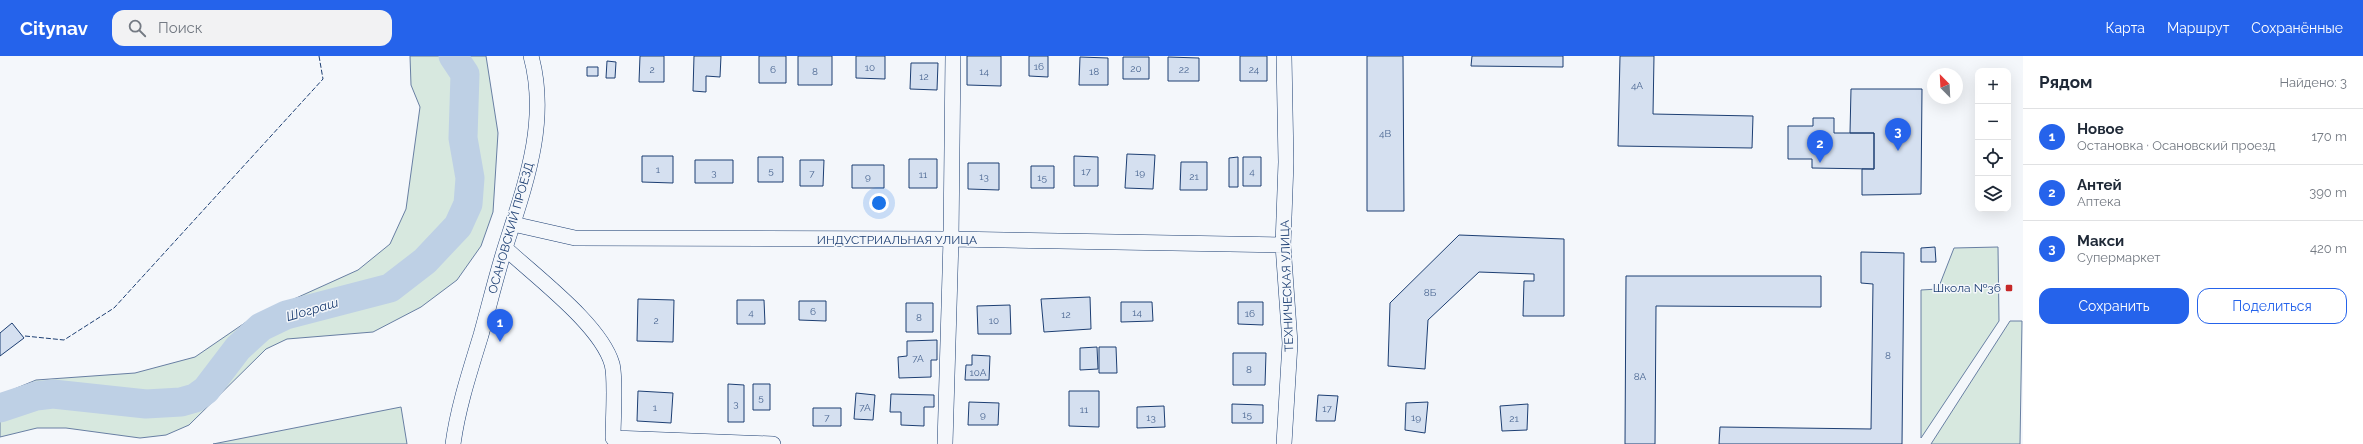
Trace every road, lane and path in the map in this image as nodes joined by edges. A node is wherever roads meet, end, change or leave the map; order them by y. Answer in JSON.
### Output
{"nodes":[{"id":1,"x":531,"y":56,"type":"edge"},
{"id":2,"x":953,"y":56,"type":"edge"},
{"id":3,"x":1284,"y":56,"type":"edge"},
{"id":4,"x":513,"y":224,"type":"junction"},
{"id":5,"x":951,"y":240,"type":"junction"},
{"id":6,"x":1283,"y":245,"type":"junction"},
{"id":7,"x":505,"y":248,"type":"junction"},
{"id":8,"x":453,"y":444,"type":"edge"},
{"id":9,"x":773,"y":444,"type":"edge"},
{"id":10,"x":945,"y":444,"type":"edge"},
{"id":11,"x":1284,"y":444,"type":"edge"}],
"edges":[{"from":1,"to":4,"type":"street","name":"ОСАНОВСКИЙ ПРОЕЗД"},
{"from":2,"to":5,"type":"street"},
{"from":3,"to":6,"type":"street","name":"ТЕХНИЧЕСКАЯ УЛИЦА"},
{"from":4,"to":5,"type":"street","name":"ИНДУСТРИАЛЬНАЯ УЛИЦА"},
{"from":4,"to":7,"type":"street","name":"ОСАНОВСКИЙ ПРОЕЗД"},
{"from":5,"to":6,"type":"street","name":"ИНДУСТРИАЛЬНАЯ УЛИЦА"},
{"from":5,"to":10,"type":"street"},
{"from":6,"to":11,"type":"street","name":"ТЕХНИЧЕСКАЯ УЛИЦА"},
{"from":7,"to":8,"type":"street","name":"ОСАНОВСКИЙ ПРОЕЗД"},
{"from":7,"to":9,"type":"street"}]}
